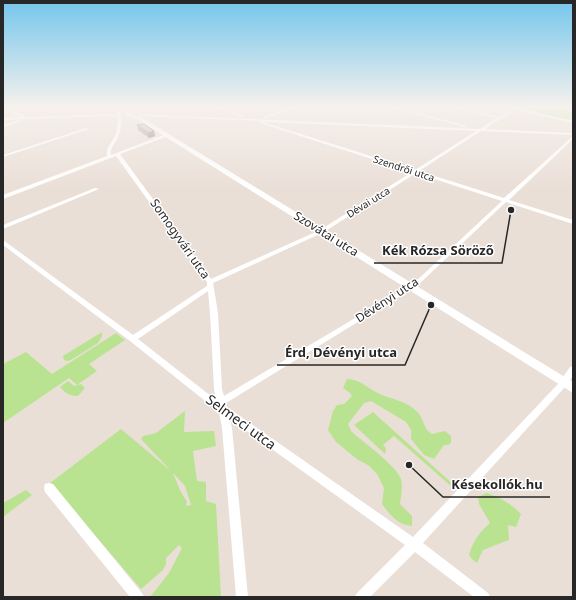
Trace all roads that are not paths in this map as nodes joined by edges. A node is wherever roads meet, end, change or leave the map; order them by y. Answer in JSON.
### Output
{"nodes":[{"id":1,"x":71,"y":134,"type":"edge"},
{"id":2,"x":115,"y":134,"type":"edge"},
{"id":3,"x":298,"y":134,"type":"edge"},
{"id":4,"x":475,"y":134,"type":"edge"},
{"id":5,"x":555,"y":134,"type":"edge"},
{"id":6,"x":167,"y":135,"type":"joint"},
{"id":7,"x":573,"y":135,"type":"edge"},
{"id":8,"x":117,"y":154,"type":"junction"},
{"id":9,"x":3,"y":156,"type":"edge"},
{"id":10,"x":109,"y":157,"type":"junction"},
{"id":11,"x":416,"y":172,"type":"junction"},
{"id":12,"x":97,"y":189,"type":"dead end"},
{"id":13,"x":3,"y":197,"type":"edge"},
{"id":14,"x":506,"y":201,"type":"junction"},
{"id":15,"x":573,"y":222,"type":"edge"},
{"id":16,"x":3,"y":228,"type":"edge"},
{"id":17,"x":322,"y":231,"type":"junction"},
{"id":18,"x":3,"y":242,"type":"edge"},
{"id":19,"x":211,"y":284,"type":"junction"},
{"id":20,"x":411,"y":287,"type":"junction"},
{"id":21,"x":133,"y":339,"type":"junction"},
{"id":22,"x":573,"y":369,"type":"edge"},
{"id":23,"x":569,"y":385,"type":"edge"},
{"id":24,"x":220,"y":405,"type":"junction"},
{"id":25,"x":49,"y":488,"type":"dead end"},
{"id":26,"x":414,"y":544,"type":"junction"},
{"id":27,"x":138,"y":597,"type":"edge"},
{"id":28,"x":242,"y":597,"type":"edge"},
{"id":29,"x":361,"y":597,"type":"edge"},
{"id":30,"x":484,"y":597,"type":"edge"}],
"edges":[{"from":1,"to":9,"type":"street"},
{"from":2,"to":10,"type":"street"},
{"from":3,"to":11,"type":"street","name":"Szendrői utca"},
{"from":4,"to":11,"type":"street","name":"Dévai utca"},
{"from":5,"to":7,"type":"street"},
{"from":6,"to":8,"type":"street"},
{"from":6,"to":17,"type":"street","name":"Szovátai utca"},
{"from":7,"to":14,"type":"street","name":"Dévényi utca"},
{"from":8,"to":10,"type":"street"},
{"from":8,"to":19,"type":"street","name":"Somogyvári utca"},
{"from":10,"to":13,"type":"street"},
{"from":11,"to":14,"type":"street","name":"Szendrői utca"},
{"from":11,"to":17,"type":"street","name":"Dévai utca"},
{"from":12,"to":16,"type":"street"},
{"from":14,"to":15,"type":"street","name":"Szendrői utca"},
{"from":14,"to":20,"type":"street","name":"Dévényi utca"},
{"from":17,"to":19,"type":"street","name":"Dévai utca"},
{"from":17,"to":20,"type":"street","name":"Szovátai utca"},
{"from":18,"to":21,"type":"street","name":"Selmeci utca"},
{"from":19,"to":21,"type":"street","name":"Dévai utca"},
{"from":19,"to":24,"type":"street","name":"Somogyvári utca"},
{"from":20,"to":23,"type":"street","name":"Szovátai utca"},
{"from":20,"to":24,"type":"street","name":"Dévényi utca"},
{"from":21,"to":24,"type":"street","name":"Selmeci utca"},
{"from":22,"to":23,"type":"street"},
{"from":23,"to":26,"type":"street"},
{"from":24,"to":26,"type":"street","name":"Selmeci utca"},
{"from":24,"to":28,"type":"street","name":"Somogyvári utca"},
{"from":25,"to":27,"type":"street"},
{"from":26,"to":29,"type":"street"},
{"from":26,"to":30,"type":"street","name":"Selmeci utca"}]}
